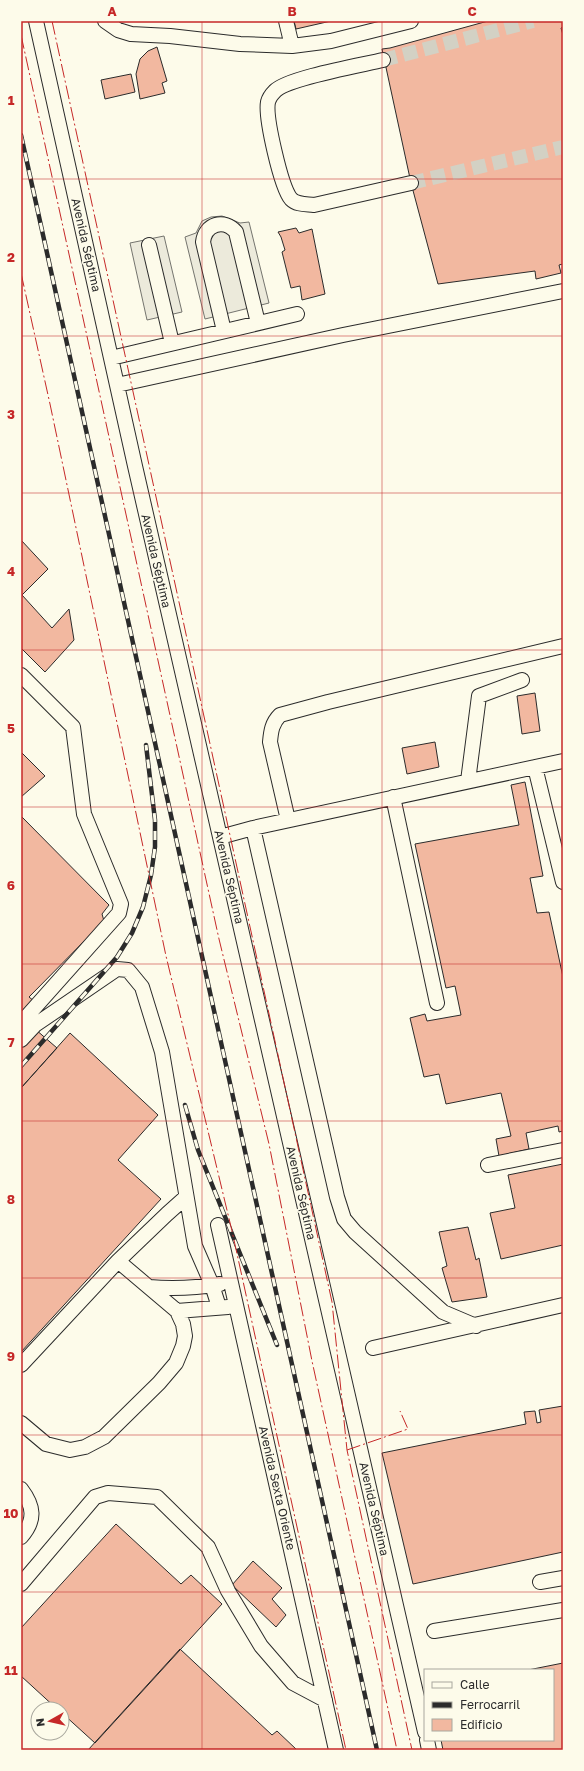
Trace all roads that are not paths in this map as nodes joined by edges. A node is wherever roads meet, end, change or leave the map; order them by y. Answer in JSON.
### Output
{"nodes":[{"id":1,"x":36,"y":21,"type":"edge"},
{"id":2,"x":104,"y":21,"type":"edge"},
{"id":3,"x":286,"y":21,"type":"edge"},
{"id":4,"x":411,"y":21,"type":"edge"},
{"id":5,"x":292,"y":46,"type":"junction"},
{"id":6,"x":383,"y":60,"type":"tunnel mouth"},
{"id":7,"x":411,"y":183,"type":"tunnel mouth"},
{"id":8,"x":148,"y":245,"type":"dead end"},
{"id":9,"x":563,"y":291,"type":"edge"},
{"id":10,"x":297,"y":314,"type":"dead end"},
{"id":11,"x":258,"y":323,"type":"junction"},
{"id":12,"x":224,"y":331,"type":"junction"},
{"id":13,"x":172,"y":343,"type":"junction"},
{"id":14,"x":111,"y":358,"type":"junction"},
{"id":15,"x":117,"y":385,"type":"junction"},
{"id":16,"x":563,"y":646,"type":"edge"},
{"id":17,"x":21,"y":675,"type":"edge"},
{"id":18,"x":522,"y":680,"type":"dead end"},
{"id":19,"x":563,"y":761,"type":"edge"},
{"id":20,"x":535,"y":767,"type":"junction"},
{"id":21,"x":468,"y":781,"type":"junction"},
{"id":22,"x":393,"y":798,"type":"junction"},
{"id":23,"x":288,"y":820,"type":"junction"},
{"id":24,"x":254,"y":828,"type":"junction"},
{"id":25,"x":220,"y":837,"type":"junction"},
{"id":26,"x":563,"y":882,"type":"edge"},
{"id":27,"x":437,"y":1003,"type":"dead end"},
{"id":28,"x":21,"y":1023,"type":"edge"},
{"id":29,"x":21,"y":1040,"type":"edge"},
{"id":30,"x":563,"y":1150,"type":"edge"},
{"id":31,"x":488,"y":1165,"type":"dead end"},
{"id":32,"x":186,"y":1197,"type":"junction"},
{"id":33,"x":218,"y":1225,"type":"dead end"},
{"id":34,"x":118,"y":1261,"type":"junction"},
{"id":35,"x":230,"y":1282,"type":"junction"},
{"id":36,"x":212,"y":1285,"type":"junction"},
{"id":37,"x":149,"y":1287,"type":"junction"},
{"id":38,"x":563,"y":1305,"type":"edge"},
{"id":39,"x":236,"y":1306,"type":"junction"},
{"id":40,"x":219,"y":1307,"type":"junction"},
{"id":41,"x":177,"y":1311,"type":"junction"},
{"id":42,"x":476,"y":1326,"type":"junction"},
{"id":43,"x":373,"y":1348,"type":"dead end"},
{"id":44,"x":21,"y":1365,"type":"edge"},
{"id":45,"x":21,"y":1423,"type":"edge"},
{"id":46,"x":21,"y":1489,"type":"edge"},
{"id":47,"x":21,"y":1537,"type":"edge"},
{"id":48,"x":563,"y":1578,"type":"edge"},
{"id":49,"x":540,"y":1582,"type":"dead end"},
{"id":50,"x":21,"y":1584,"type":"edge"},
{"id":51,"x":563,"y":1610,"type":"edge"},
{"id":52,"x":434,"y":1631,"type":"dead end"},
{"id":53,"x":325,"y":1700,"type":"junction"},
{"id":54,"x":424,"y":1728,"type":"edge"},
{"id":55,"x":336,"y":1750,"type":"edge"}],
"edges":[{"from":1,"to":14,"type":"street","name":"Avenida Séptima"},
{"from":2,"to":5,"type":"street"},
{"from":3,"to":5,"type":"street"},
{"from":4,"to":5,"type":"street"},
{"from":6,"to":7,"type":"street"},
{"from":8,"to":13,"type":"street"},
{"from":9,"to":15,"type":"street"},
{"from":10,"to":11,"type":"street"},
{"from":11,"to":12,"type":"street"},
{"from":11,"to":12,"type":"street"},
{"from":12,"to":13,"type":"street"},
{"from":13,"to":14,"type":"street"},
{"from":14,"to":15,"type":"street","name":"Avenida Séptima"},
{"from":15,"to":25,"type":"street","name":"Avenida Séptima"},
{"from":16,"to":23,"type":"street"},
{"from":17,"to":28,"type":"street"},
{"from":18,"to":21,"type":"street"},
{"from":19,"to":20,"type":"street"},
{"from":20,"to":21,"type":"street"},
{"from":20,"to":26,"type":"street"},
{"from":21,"to":22,"type":"street"},
{"from":22,"to":23,"type":"street"},
{"from":22,"to":27,"type":"street"},
{"from":23,"to":24,"type":"street"},
{"from":24,"to":25,"type":"street"},
{"from":24,"to":42,"type":"street"},
{"from":25,"to":54,"type":"street","name":"Avenida Séptima"},
{"from":29,"to":32,"type":"street"},
{"from":30,"to":31,"type":"street"},
{"from":32,"to":34,"type":"street"},
{"from":32,"to":36,"type":"street"},
{"from":33,"to":35,"type":"street","name":"Avenida Sexta Oriente"},
{"from":34,"to":37,"type":"street"},
{"from":34,"to":44,"type":"street"},
{"from":35,"to":36,"type":"street"},
{"from":35,"to":39,"type":"street","name":"Avenida Sexta Oriente"},
{"from":36,"to":37,"type":"street"},
{"from":36,"to":40,"type":"street"},
{"from":37,"to":41,"type":"street"},
{"from":38,"to":42,"type":"street"},
{"from":39,"to":40,"type":"street"},
{"from":39,"to":53,"type":"street","name":"Avenida Sexta Oriente"},
{"from":40,"to":41,"type":"street"},
{"from":41,"to":45,"type":"street"},
{"from":42,"to":43,"type":"street"},
{"from":46,"to":47,"type":"street"},
{"from":48,"to":49,"type":"street"},
{"from":50,"to":53,"type":"street"},
{"from":51,"to":52,"type":"street"},
{"from":53,"to":55,"type":"street","name":"Avenida Sexta Oriente"}]}
